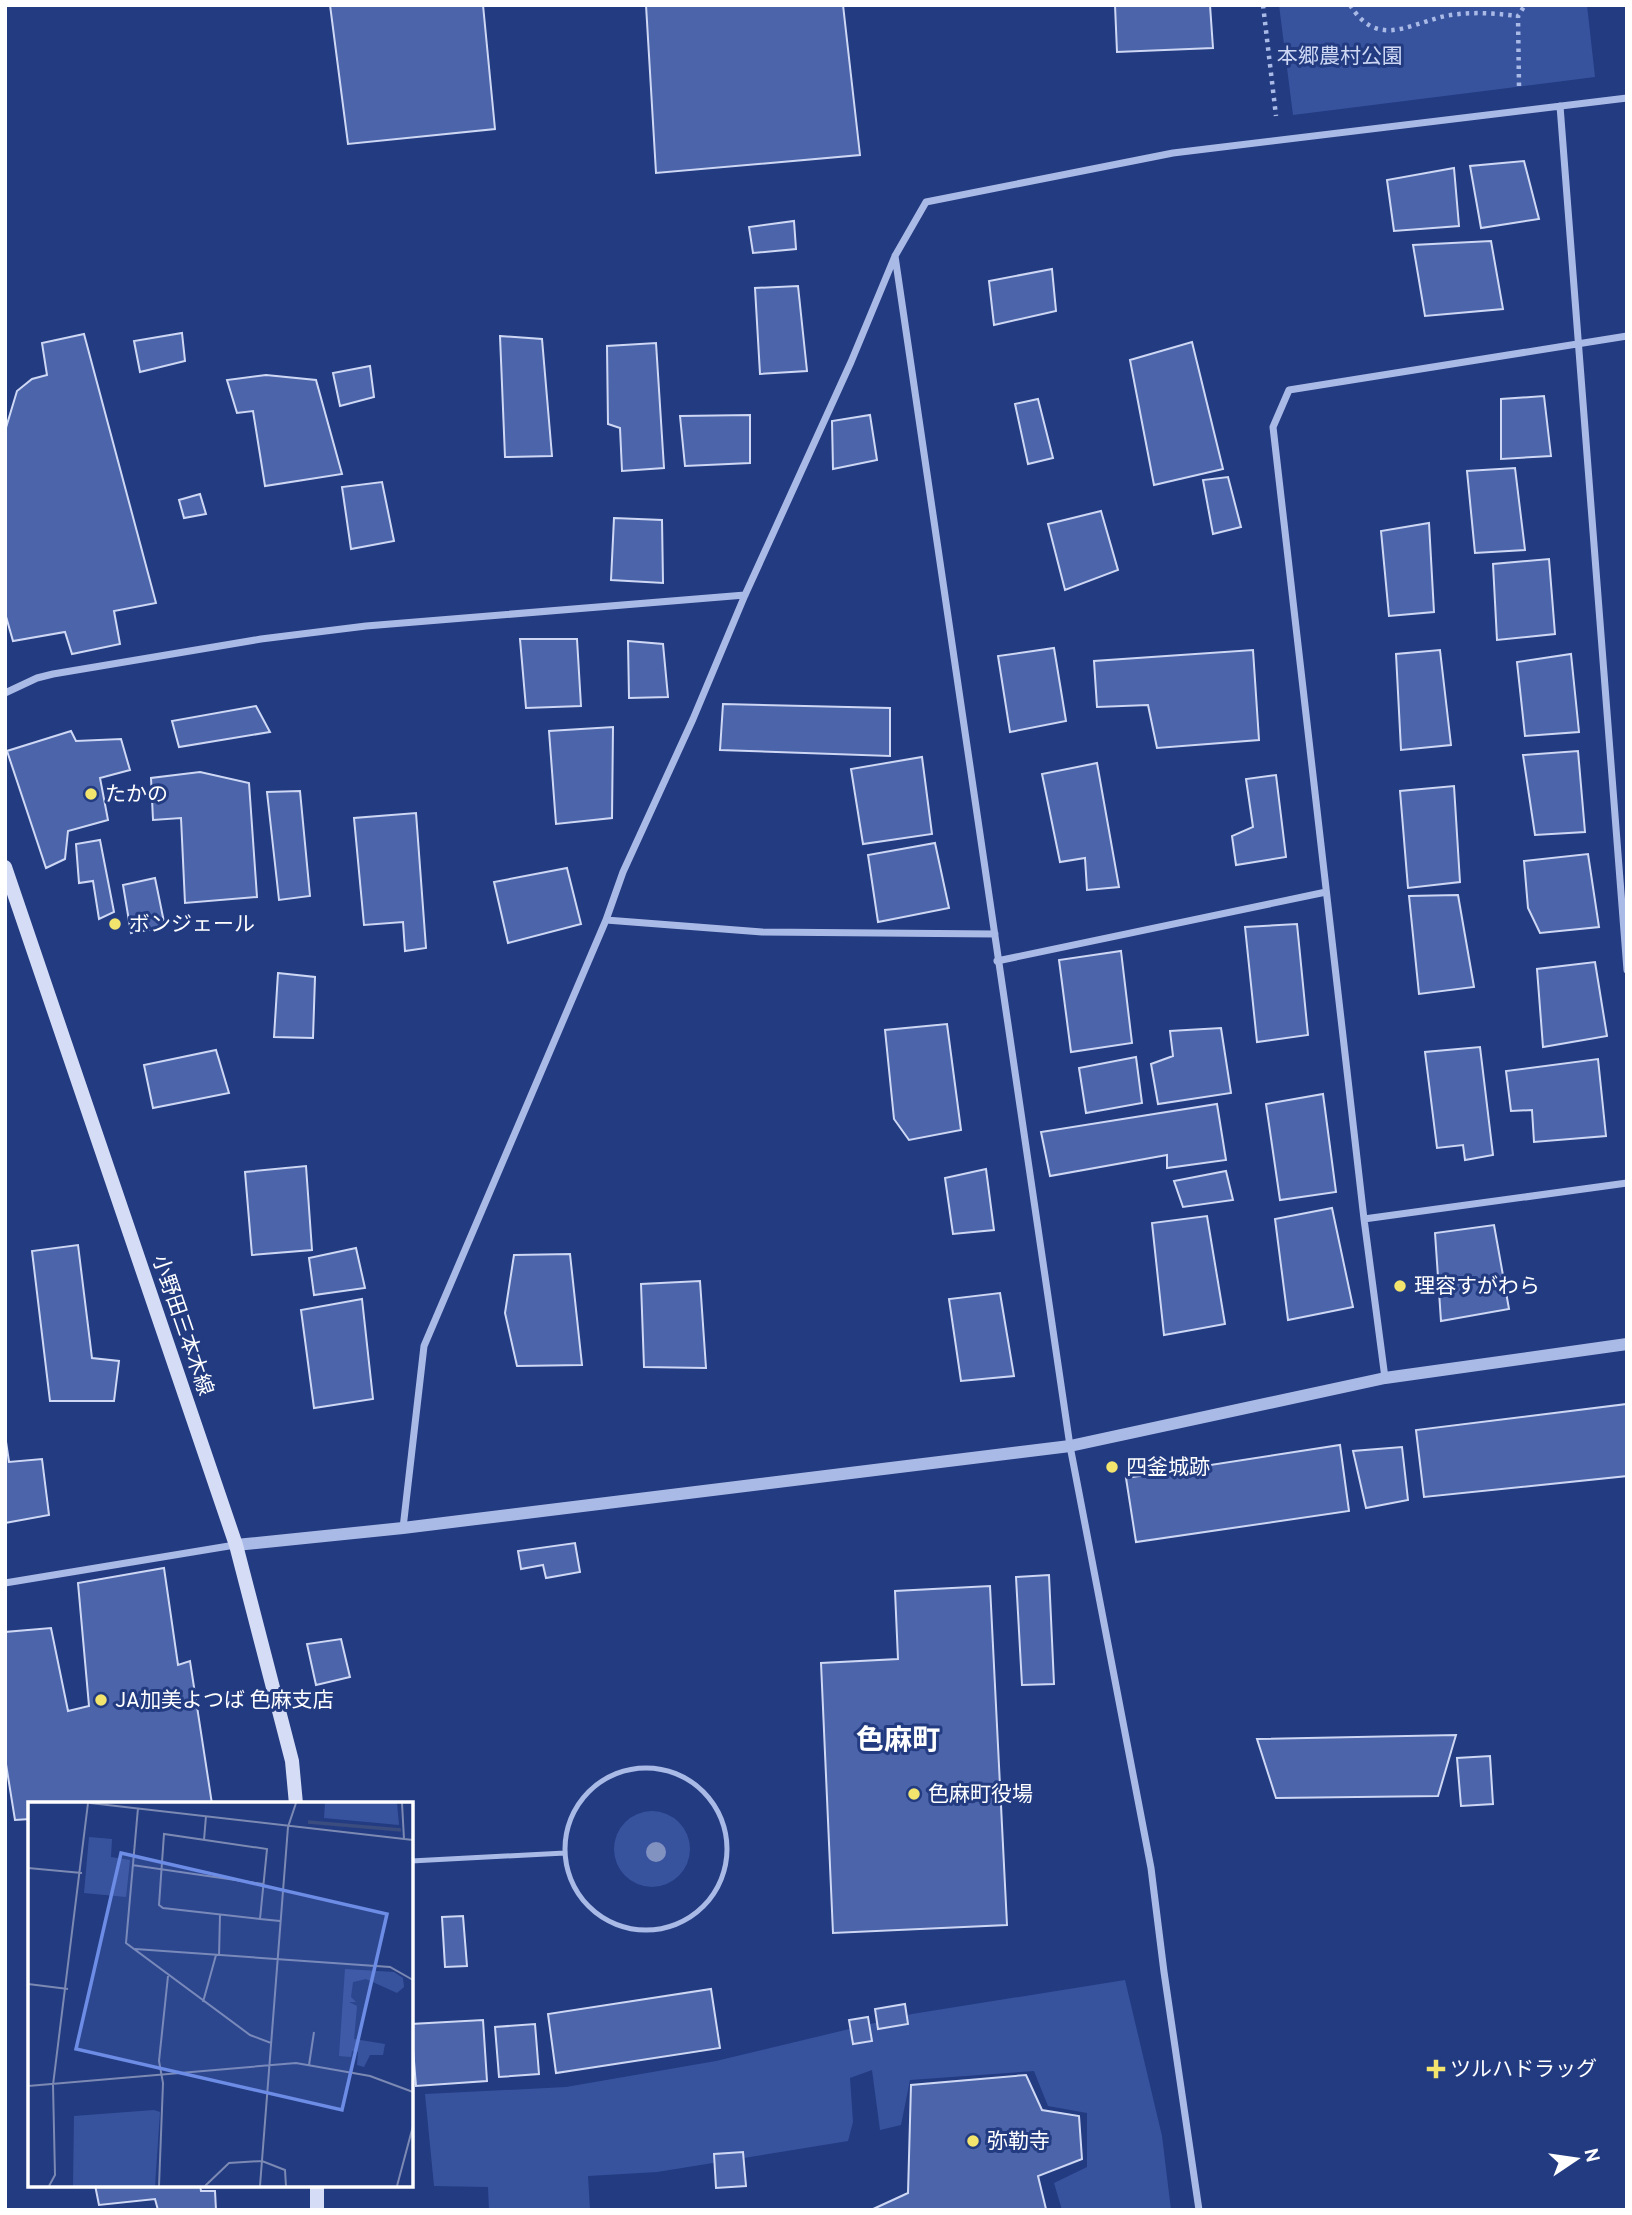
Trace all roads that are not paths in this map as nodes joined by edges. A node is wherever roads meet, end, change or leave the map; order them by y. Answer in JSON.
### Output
{"nodes":[{"id":1,"x":1627,"y":98,"type":"edge"},
{"id":2,"x":1560,"y":106,"type":"junction"},
{"id":3,"x":895,"y":256,"type":"junction"},
{"id":4,"x":1627,"y":336,"type":"edge"},
{"id":5,"x":1578,"y":343,"type":"junction"},
{"id":6,"x":744,"y":595,"type":"junction"},
{"id":7,"x":5,"y":693,"type":"edge"},
{"id":8,"x":5,"y":867,"type":"edge"},
{"id":9,"x":1326,"y":892,"type":"junction"},
{"id":10,"x":607,"y":920,"type":"junction"},
{"id":11,"x":995,"y":934,"type":"junction"},
{"id":12,"x":997,"y":961,"type":"junction"},
{"id":13,"x":1627,"y":970,"type":"edge"},
{"id":14,"x":1627,"y":1183,"type":"edge"},
{"id":15,"x":1364,"y":1219,"type":"junction"},
{"id":16,"x":1627,"y":1344,"type":"edge"},
{"id":17,"x":1385,"y":1378,"type":"junction"},
{"id":18,"x":1070,"y":1446,"type":"junction"},
{"id":19,"x":403,"y":1528,"type":"junction"},
{"id":20,"x":236,"y":1545,"type":"junction"},
{"id":21,"x":5,"y":1583,"type":"edge"},
{"id":22,"x":296,"y":1802,"type":"edge"},
{"id":23,"x":565,"y":1853,"type":"junction"},
{"id":24,"x":413,"y":1861,"type":"edge"},
{"id":25,"x":317,"y":2187,"type":"edge"},
{"id":26,"x":317,"y":2210,"type":"edge"},
{"id":27,"x":1199,"y":2210,"type":"edge"}],
"edges":[{"from":1,"to":2,"type":"street"},
{"from":2,"to":3,"type":"street"},
{"from":2,"to":5,"type":"street"},
{"from":3,"to":6,"type":"street"},
{"from":3,"to":11,"type":"street"},
{"from":4,"to":5,"type":"street"},
{"from":5,"to":9,"type":"street"},
{"from":5,"to":13,"type":"street"},
{"from":6,"to":7,"type":"street"},
{"from":6,"to":10,"type":"street"},
{"from":8,"to":20,"type":"main road","name":"小野田三本木線"},
{"from":9,"to":12,"type":"street"},
{"from":9,"to":15,"type":"street"},
{"from":10,"to":11,"type":"street"},
{"from":10,"to":19,"type":"street"},
{"from":11,"to":12,"type":"street"},
{"from":12,"to":18,"type":"street"},
{"from":14,"to":15,"type":"street"},
{"from":15,"to":17,"type":"street"},
{"from":16,"to":17,"type":"street"},
{"from":17,"to":18,"type":"street"},
{"from":18,"to":19,"type":"street"},
{"from":18,"to":27,"type":"street"},
{"from":19,"to":20,"type":"street"},
{"from":20,"to":21,"type":"street"},
{"from":20,"to":22,"type":"main road","name":"小野田三本木線"},
{"from":23,"to":23,"type":"lane"},
{"from":23,"to":24,"type":"lane"},
{"from":25,"to":26,"type":"main road"}]}
